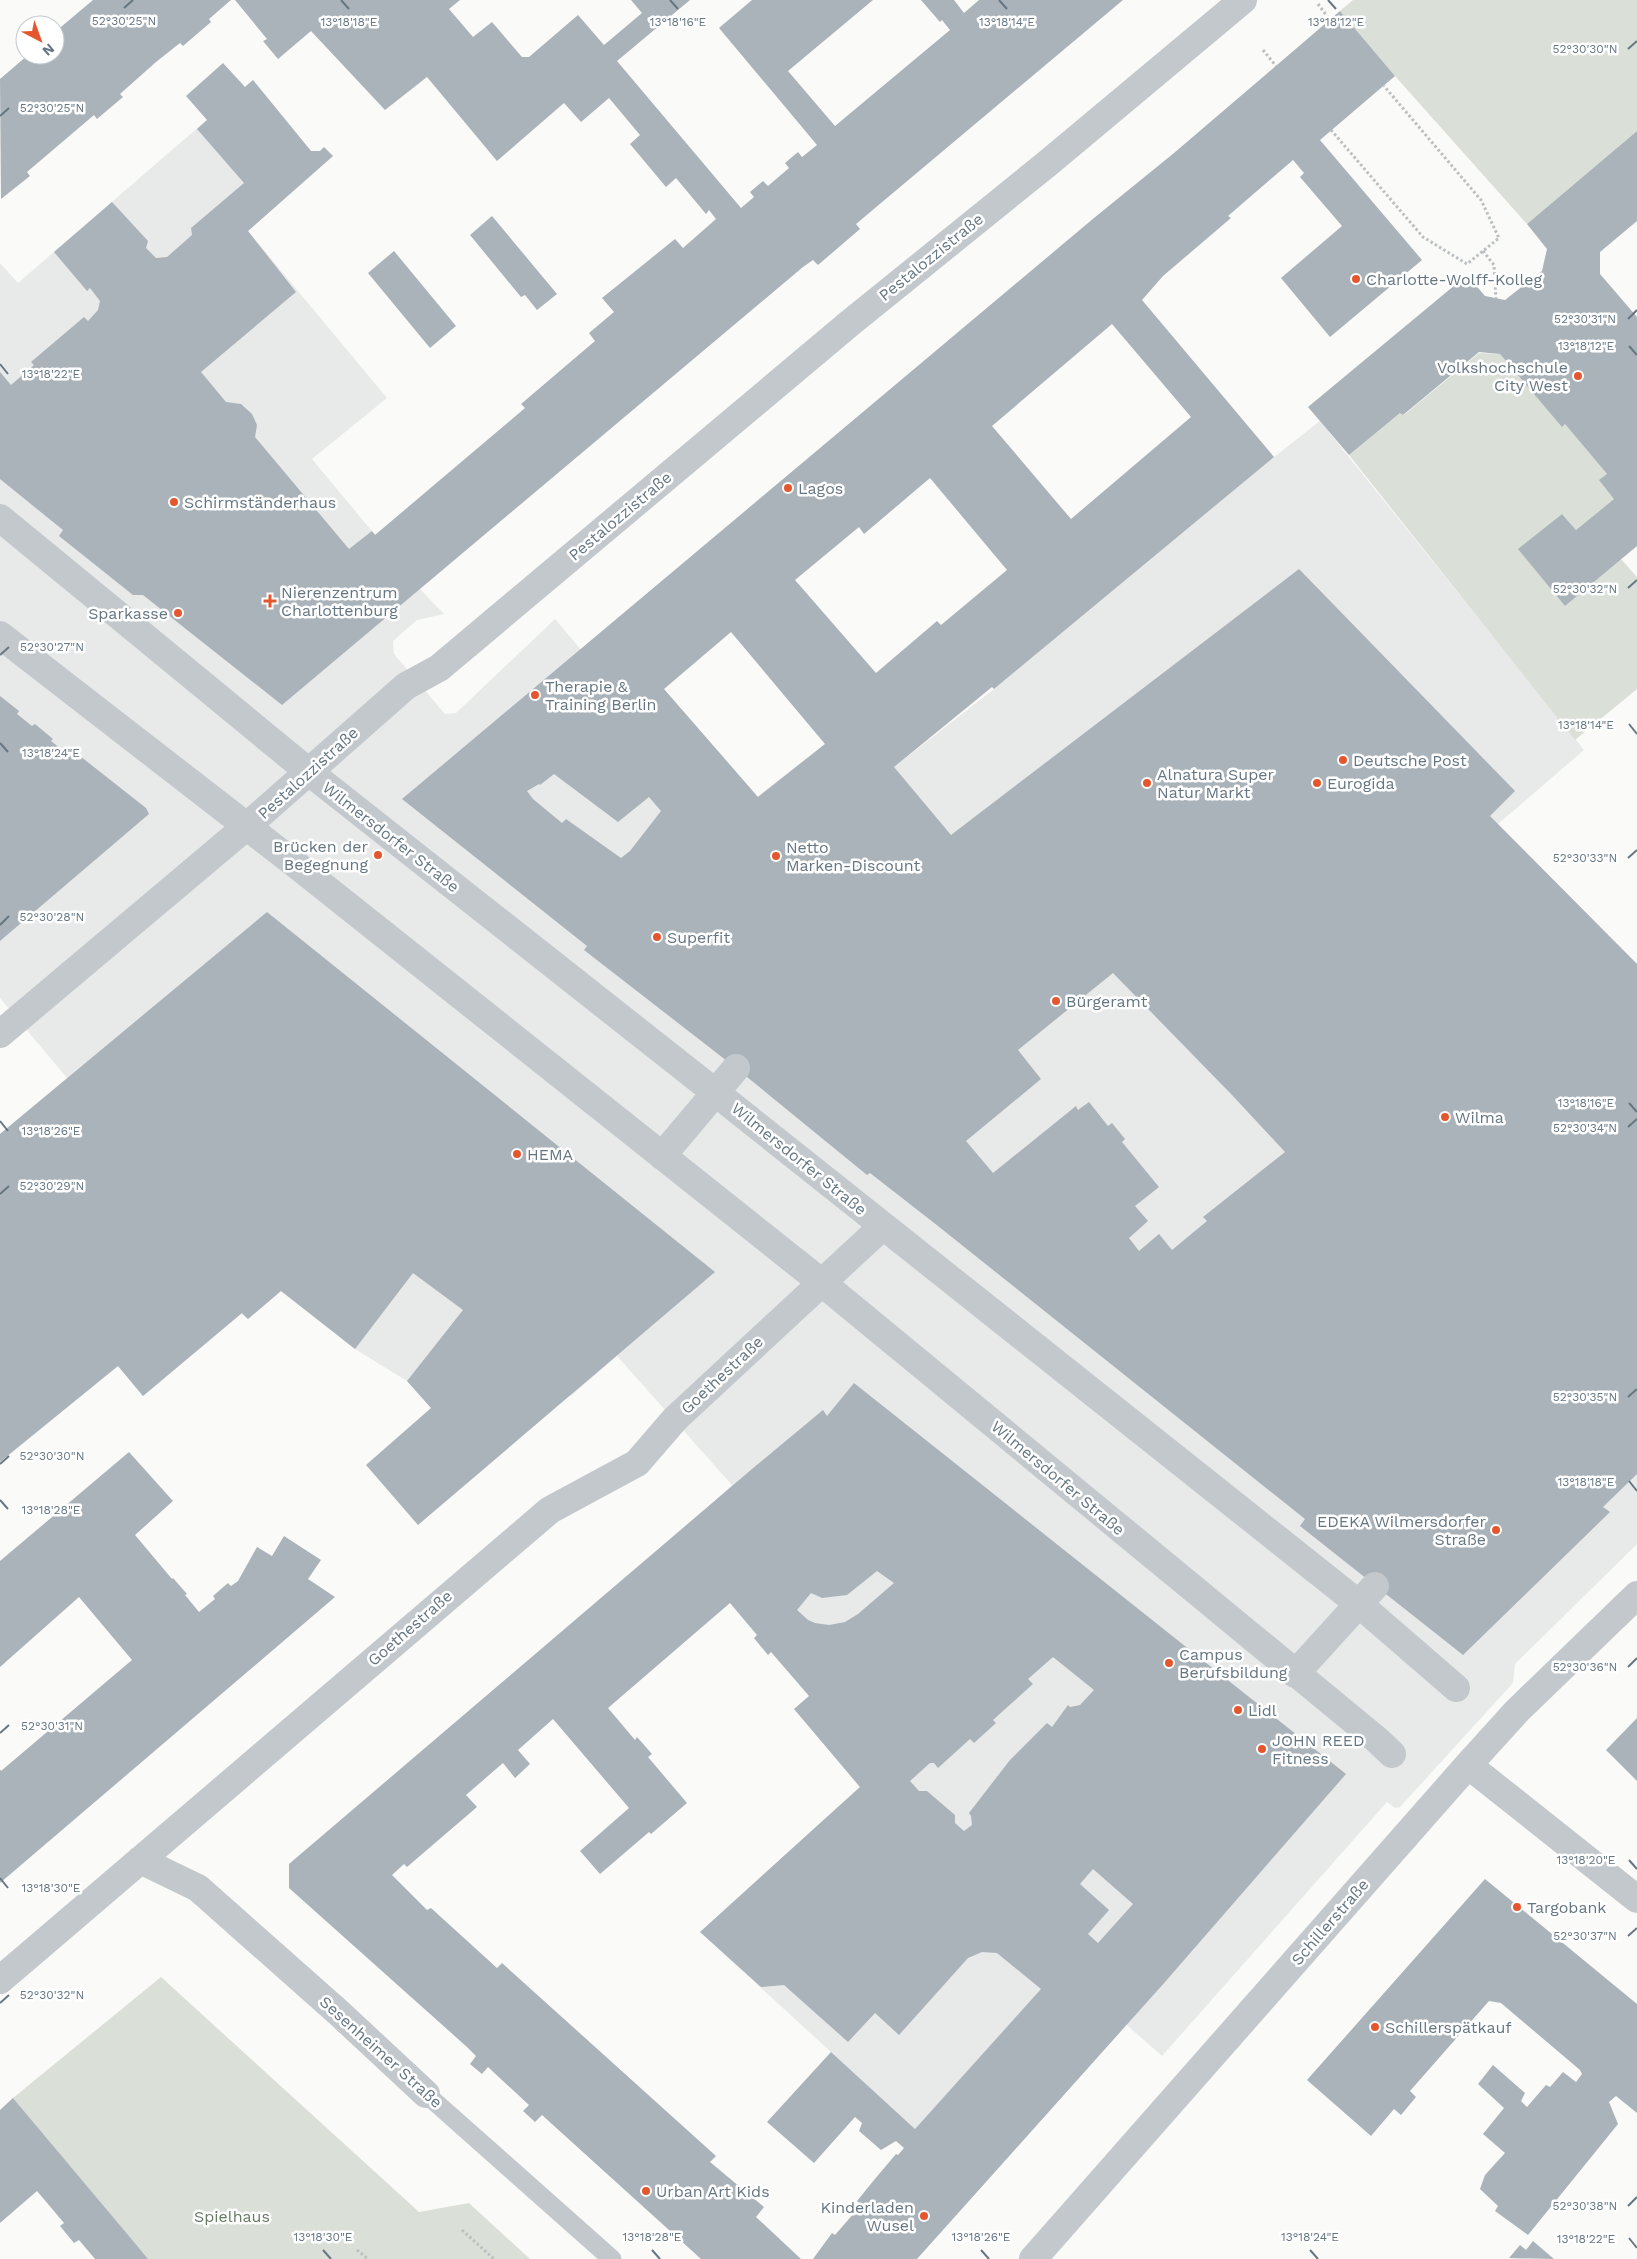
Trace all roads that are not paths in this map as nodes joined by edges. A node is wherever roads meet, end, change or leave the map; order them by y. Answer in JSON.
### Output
{"nodes":[{"id":1,"x":1243,"y":0,"type":"edge"},
{"id":2,"x":0,"y":518,"type":"edge"},
{"id":3,"x":0,"y":635,"type":"edge"},
{"id":4,"x":309,"y":772,"type":"junction"},
{"id":5,"x":247,"y":826,"type":"junction"},
{"id":6,"x":0,"y":1034,"type":"edge"},
{"id":7,"x":736,"y":1068,"type":"dead end"},
{"id":8,"x":716,"y":1092,"type":"junction"},
{"id":9,"x":662,"y":1156,"type":"junction"},
{"id":10,"x":883,"y":1226,"type":"junction"},
{"id":11,"x":821,"y":1282,"type":"junction"},
{"id":12,"x":1367,"y":1595,"type":"junction"},
{"id":13,"x":1637,"y":1595,"type":"edge"},
{"id":14,"x":1295,"y":1674,"type":"junction"},
{"id":15,"x":1456,"y":1688,"type":"dead end"},
{"id":16,"x":1392,"y":1754,"type":"dead end"},
{"id":17,"x":1468,"y":1765,"type":"junction"},
{"id":18,"x":140,"y":1860,"type":"junction"},
{"id":19,"x":1637,"y":1899,"type":"edge"},
{"id":20,"x":0,"y":1980,"type":"edge"},
{"id":21,"x":426,"y":2094,"type":"joint"},
{"id":22,"x":612,"y":2259,"type":"edge"},
{"id":23,"x":1033,"y":2259,"type":"edge"}],
"edges":[{"from":1,"to":4,"type":"street","name":"Pestalozzistraße"},
{"from":2,"to":4,"type":"street","name":"Wilmersdorfer Straße"},
{"from":3,"to":5,"type":"street","name":"Wilmersdorfer Straße"},
{"from":4,"to":5,"type":"street","name":"Pestalozzistraße"},
{"from":4,"to":8,"type":"street","name":"Wilmersdorfer Straße"},
{"from":5,"to":6,"type":"street","name":"Pestalozzistraße"},
{"from":5,"to":9,"type":"street","name":"Wilmersdorfer Straße"},
{"from":7,"to":8,"type":"street","name":"Wilmersdorfer Straße"},
{"from":8,"to":9,"type":"street","name":"Wilmersdorfer Straße"},
{"from":8,"to":10,"type":"street","name":"Wilmersdorfer Straße"},
{"from":9,"to":11,"type":"street","name":"Wilmersdorfer Straße"},
{"from":10,"to":11,"type":"street","name":"Wilmersdorfer Straße"},
{"from":10,"to":12,"type":"street","name":"Wilmersdorfer Straße"},
{"from":11,"to":14,"type":"street","name":"Wilmersdorfer Straße"},
{"from":11,"to":18,"type":"street","name":"Goethestraße"},
{"from":12,"to":14,"type":"street"},
{"from":12,"to":15,"type":"street","name":"Wilmersdorfer Straße"},
{"from":13,"to":17,"type":"street","name":"Schillerstraße"},
{"from":14,"to":16,"type":"street","name":"Wilmersdorfer Straße"},
{"from":17,"to":19,"type":"street"},
{"from":17,"to":23,"type":"street","name":"Schillerstraße"},
{"from":18,"to":20,"type":"street","name":"Goethestraße"},
{"from":18,"to":21,"type":"street","name":"Sesenheimer Straße"},
{"from":21,"to":22,"type":"lane","name":"Sesenheimer Straße"}]}
